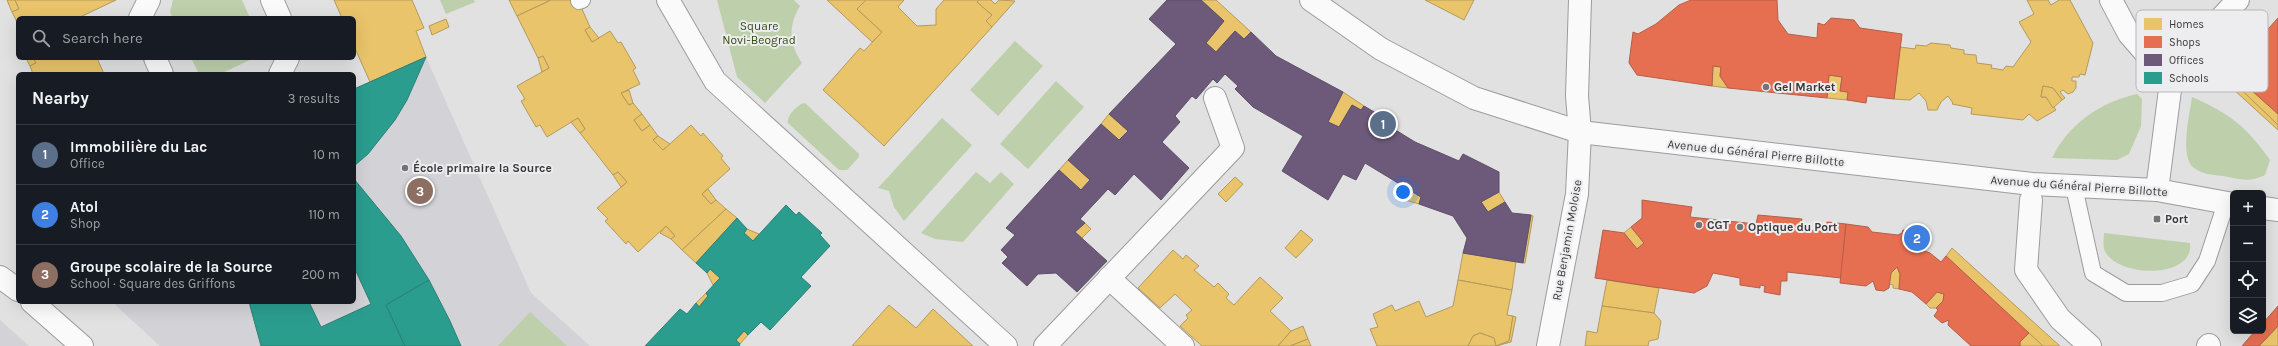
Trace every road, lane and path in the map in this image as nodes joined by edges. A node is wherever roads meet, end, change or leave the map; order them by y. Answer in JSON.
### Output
{"nodes":[{"id":1,"x":149,"y":0,"type":"edge"},
{"id":2,"x":272,"y":0,"type":"edge"},
{"id":3,"x":668,"y":0,"type":"edge"},
{"id":4,"x":1311,"y":0,"type":"edge"},
{"id":5,"x":1580,"y":0,"type":"edge"},
{"id":6,"x":2111,"y":0,"type":"edge"},
{"id":7,"x":2238,"y":0,"type":"edge"},
{"id":8,"x":2229,"y":10,"type":"edge"},
{"id":9,"x":141,"y":16,"type":"edge"},
{"id":10,"x":279,"y":16,"type":"edge"},
{"id":11,"x":2136,"y":43,"type":"edge"},
{"id":12,"x":156,"y":60,"type":"edge"},
{"id":13,"x":287,"y":60,"type":"edge"},
{"id":14,"x":161,"y":72,"type":"edge"},
{"id":15,"x":281,"y":72,"type":"edge"},
{"id":16,"x":2170,"y":92,"type":"edge"},
{"id":17,"x":1215,"y":98,"type":"dead end"},
{"id":18,"x":1580,"y":132,"type":"junction"},
{"id":19,"x":2074,"y":187,"type":"junction"},
{"id":20,"x":2157,"y":190,"type":"junction"},
{"id":21,"x":2031,"y":200,"type":"dead end"},
{"id":22,"x":2230,"y":203,"type":"edge"},
{"id":23,"x":2266,"y":208,"type":"edge"},
{"id":24,"x":2278,"y":210,"type":"edge"},
{"id":25,"x":0,"y":277,"type":"edge"},
{"id":26,"x":1109,"y":278,"type":"junction"},
{"id":27,"x":16,"y":289,"type":"edge"},
{"id":28,"x":34,"y":304,"type":"edge"},
{"id":29,"x":82,"y":346,"type":"edge"},
{"id":30,"x":1006,"y":346,"type":"edge"},
{"id":31,"x":1045,"y":346,"type":"edge"},
{"id":32,"x":1183,"y":346,"type":"edge"},
{"id":33,"x":1548,"y":346,"type":"edge"},
{"id":34,"x":2090,"y":346,"type":"edge"}],
"edges":[{"from":1,"to":9,"type":"street"},
{"from":2,"to":10,"type":"street"},
{"from":3,"to":30,"type":"street"},
{"from":4,"to":18,"type":"street","name":"Avenue du Général Pierre Billotte"},
{"from":5,"to":18,"type":"street","name":"Rue Benjamin Moloise"},
{"from":6,"to":11,"type":"street"},
{"from":7,"to":8,"type":"street"},
{"from":12,"to":14,"type":"street"},
{"from":13,"to":15,"type":"street"},
{"from":16,"to":20,"type":"street"},
{"from":17,"to":26,"type":"street"},
{"from":18,"to":19,"type":"street","name":"Avenue du Général Pierre Billotte"},
{"from":18,"to":33,"type":"street","name":"Rue Benjamin Moloise"},
{"from":19,"to":20,"type":"street","name":"Avenue du Général Pierre Billotte"},
{"from":19,"to":22,"type":"lane"},
{"from":20,"to":22,"type":"street","name":"Avenue du Général Pierre Billotte"},
{"from":21,"to":34,"type":"street"},
{"from":23,"to":24,"type":"street"},
{"from":25,"to":27,"type":"street"},
{"from":26,"to":31,"type":"street"},
{"from":26,"to":32,"type":"street"},
{"from":28,"to":29,"type":"street"}]}
